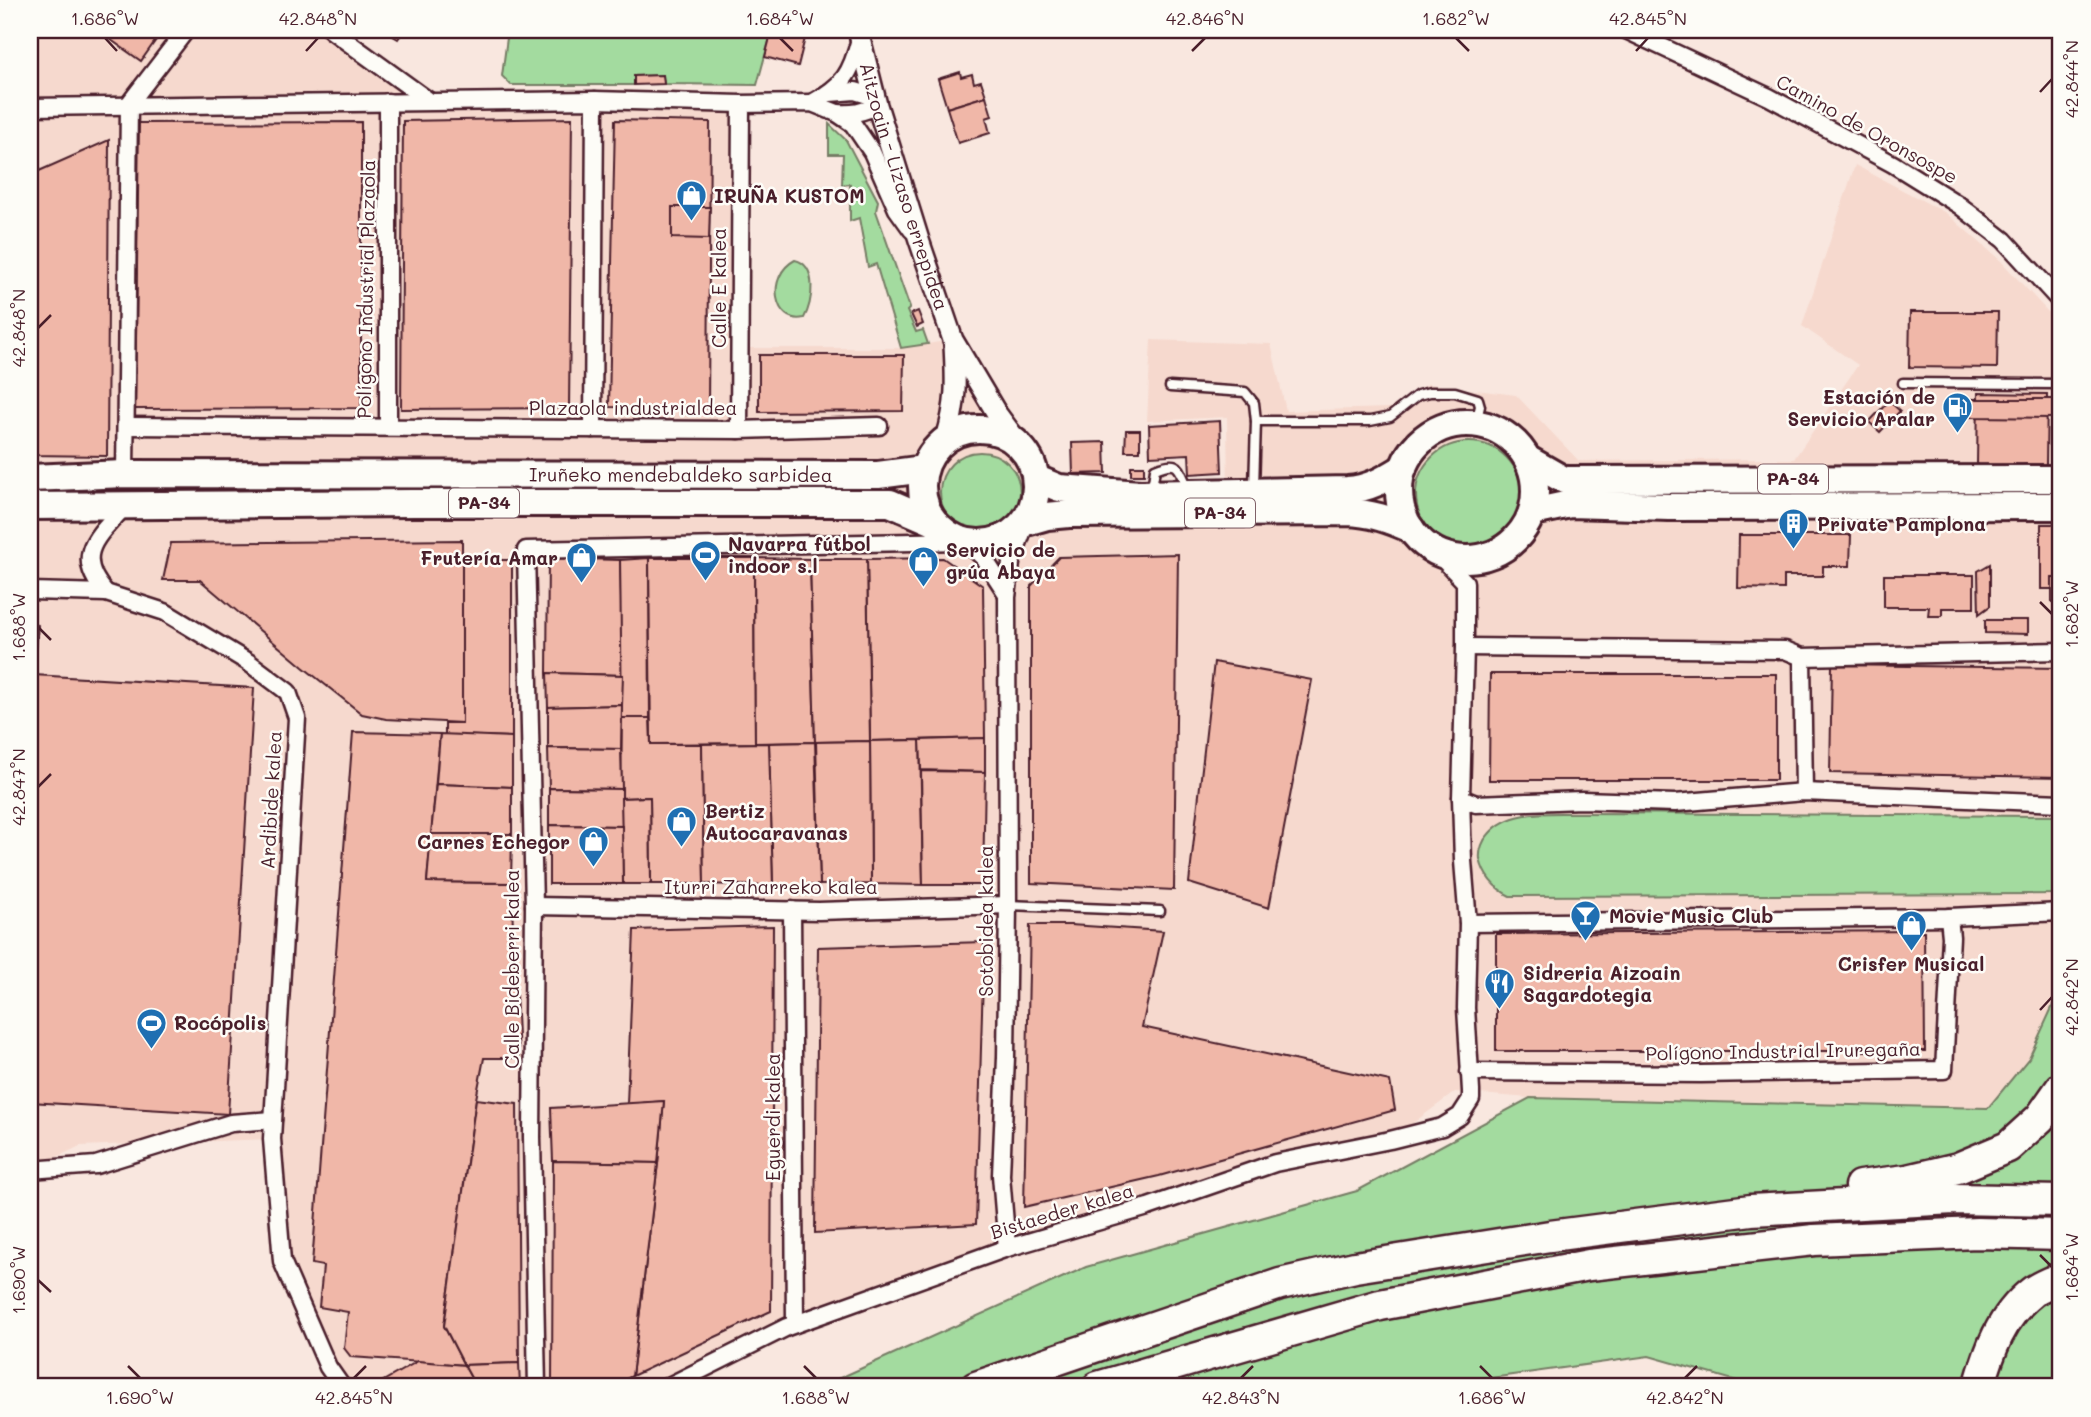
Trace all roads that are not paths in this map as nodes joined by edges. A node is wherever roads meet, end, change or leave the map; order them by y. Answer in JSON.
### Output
{"nodes":[{"id":1,"x":186,"y":30,"type":"edge"},
{"id":2,"x":331,"y":30,"type":"edge"},
{"id":3,"x":1626,"y":30,"type":"edge"},
{"id":4,"x":859,"y":34,"type":"edge"},
{"id":5,"x":830,"y":93,"type":"junction"},
{"id":6,"x":429,"y":100,"type":"junction"},
{"id":7,"x":595,"y":100,"type":"junction"},
{"id":8,"x":876,"y":101,"type":"junction"},
{"id":9,"x":388,"y":102,"type":"junction"},
{"id":10,"x":811,"y":103,"type":"junction"},
{"id":11,"x":129,"y":104,"type":"junction"},
{"id":12,"x":741,"y":104,"type":"junction"},
{"id":13,"x":30,"y":107,"type":"edge"},
{"id":14,"x":837,"y":113,"type":"junction"},
{"id":15,"x":919,"y":240,"type":"junction"},
{"id":16,"x":2061,"y":302,"type":"edge"},
{"id":17,"x":953,"y":340,"type":"junction"},
{"id":18,"x":1903,"y":383,"type":"dead end"},
{"id":19,"x":2061,"y":384,"type":"edge"},
{"id":20,"x":1170,"y":387,"type":"dead end"},
{"id":21,"x":1256,"y":422,"type":"junction"},
{"id":22,"x":1476,"y":423,"type":"junction"},
{"id":23,"x":126,"y":426,"type":"junction"},
{"id":24,"x":879,"y":426,"type":"dead end"},
{"id":25,"x":388,"y":427,"type":"junction"},
{"id":26,"x":593,"y":429,"type":"junction"},
{"id":27,"x":739,"y":430,"type":"junction"},
{"id":28,"x":946,"y":439,"type":"junction"},
{"id":29,"x":1017,"y":441,"type":"junction"},
{"id":30,"x":1530,"y":460,"type":"junction"},
{"id":31,"x":1403,"y":468,"type":"junction"},
{"id":32,"x":924,"y":469,"type":"junction"},
{"id":33,"x":125,"y":474,"type":"junction"},
{"id":34,"x":30,"y":478,"type":"edge"},
{"id":35,"x":2061,"y":479,"type":"edge"},
{"id":36,"x":1037,"y":480,"type":"junction"},
{"id":37,"x":1253,"y":491,"type":"junction"},
{"id":38,"x":126,"y":505,"type":"junction"},
{"id":39,"x":30,"y":506,"type":"edge"},
{"id":40,"x":2061,"y":506,"type":"edge"},
{"id":41,"x":1533,"y":512,"type":"junction"},
{"id":42,"x":934,"y":522,"type":"junction"},
{"id":43,"x":1026,"y":522,"type":"junction"},
{"id":44,"x":1410,"y":529,"type":"junction"},
{"id":45,"x":964,"y":541,"type":"junction"},
{"id":46,"x":1437,"y":553,"type":"junction"},
{"id":47,"x":30,"y":591,"type":"edge"},
{"id":48,"x":106,"y":593,"type":"junction"},
{"id":49,"x":1007,"y":594,"type":"junction"},
{"id":50,"x":1465,"y":647,"type":"junction"},
{"id":51,"x":2061,"y":651,"type":"edge"},
{"id":52,"x":1802,"y":657,"type":"junction"},
{"id":53,"x":1804,"y":792,"type":"junction"},
{"id":54,"x":1461,"y":797,"type":"junction"},
{"id":55,"x":2061,"y":803,"type":"edge"},
{"id":56,"x":1008,"y":905,"type":"junction"},
{"id":57,"x":534,"y":906,"type":"junction"},
{"id":58,"x":792,"y":910,"type":"junction"},
{"id":59,"x":1160,"y":911,"type":"dead end"},
{"id":60,"x":2061,"y":912,"type":"edge"},
{"id":61,"x":1949,"y":917,"type":"junction"},
{"id":62,"x":1468,"y":923,"type":"junction"},
{"id":63,"x":1469,"y":1072,"type":"junction"},
{"id":64,"x":2061,"y":1088,"type":"edge"},
{"id":65,"x":273,"y":1121,"type":"junction"},
{"id":66,"x":30,"y":1170,"type":"edge"},
{"id":67,"x":2061,"y":1201,"type":"edge"},
{"id":68,"x":2061,"y":1235,"type":"edge"},
{"id":69,"x":1007,"y":1248,"type":"junction"},
{"id":70,"x":1355,"y":1267,"type":"junction"},
{"id":71,"x":2061,"y":1277,"type":"edge"},
{"id":72,"x":795,"y":1324,"type":"junction"},
{"id":73,"x":342,"y":1387,"type":"edge"},
{"id":74,"x":537,"y":1387,"type":"edge"},
{"id":75,"x":667,"y":1387,"type":"edge"},
{"id":76,"x":976,"y":1387,"type":"edge"},
{"id":77,"x":1098,"y":1387,"type":"edge"},
{"id":78,"x":1979,"y":1387,"type":"edge"}],
"edges":[{"from":1,"to":11,"type":"street"},
{"from":2,"to":6,"type":"street"},
{"from":3,"to":16,"type":"street","name":"Camino de Oronsospe"},
{"from":4,"to":5,"type":"street"},
{"from":4,"to":8,"type":"street","name":"Aitzoain - Lizaso errepidea"},
{"from":5,"to":8,"type":"street"},
{"from":5,"to":10,"type":"street"},
{"from":6,"to":7,"type":"street"},
{"from":6,"to":9,"type":"street"},
{"from":7,"to":12,"type":"street"},
{"from":7,"to":26,"type":"street"},
{"from":8,"to":14,"type":"street"},
{"from":8,"to":15,"type":"street","name":"Aitzoain - Lizaso errepidea"},
{"from":9,"to":11,"type":"street"},
{"from":9,"to":25,"type":"street","name":"Polígono Industrial Plazaola"},
{"from":10,"to":12,"type":"street"},
{"from":10,"to":14,"type":"street"},
{"from":11,"to":13,"type":"street"},
{"from":11,"to":23,"type":"street"},
{"from":12,"to":27,"type":"street","name":"Calle E kalea"},
{"from":14,"to":15,"type":"street"},
{"from":15,"to":17,"type":"street","name":"Aitzoain - Lizaso errepidea"},
{"from":17,"to":28,"type":"street"},
{"from":17,"to":29,"type":"street"},
{"from":18,"to":19,"type":"lane"},
{"from":20,"to":21,"type":"lane"},
{"from":21,"to":22,"type":"lane"},
{"from":21,"to":37,"type":"lane"},
{"from":22,"to":30,"type":"highway","number":"PA-34"},
{"from":22,"to":31,"type":"highway","number":"PA-34"},
{"from":23,"to":25,"type":"street","name":"Polígono Industrial Plazaola"},
{"from":23,"to":33,"type":"street"},
{"from":24,"to":27,"type":"street","name":"Plazaola industrialdea"},
{"from":25,"to":26,"type":"street","name":"Plazaola industrialdea"},
{"from":26,"to":27,"type":"street","name":"Plazaola industrialdea"},
{"from":28,"to":29,"type":"highway"},
{"from":28,"to":32,"type":"highway"},
{"from":29,"to":36,"type":"highway"},
{"from":30,"to":35,"type":"highway","number":"PA-34"},
{"from":30,"to":41,"type":"highway"},
{"from":31,"to":37,"type":"highway","number":"PA-34"},
{"from":31,"to":44,"type":"highway","number":"PA-34"},
{"from":32,"to":33,"type":"highway","name":"Iruñeko mendebaldeko sarbidea","number":"PA-34"},
{"from":32,"to":42,"type":"highway"},
{"from":33,"to":34,"type":"highway","name":"Iruñeko mendebaldeko sarbidea","number":"PA-34"},
{"from":36,"to":37,"type":"highway","number":"PA-34"},
{"from":36,"to":43,"type":"highway"},
{"from":38,"to":39,"type":"highway","name":"Iruñeko mendebaldeko sarbidea","number":"PA-34"},
{"from":38,"to":42,"type":"highway","name":"Iruñeko mendebaldeko sarbidea","number":"PA-34"},
{"from":38,"to":48,"type":"street"},
{"from":40,"to":41,"type":"highway","number":"PA-34"},
{"from":41,"to":46,"type":"highway"},
{"from":42,"to":45,"type":"highway","number":"PA-34"},
{"from":43,"to":44,"type":"highway","number":"PA-34"},
{"from":43,"to":45,"type":"highway","number":"PA-34"},
{"from":43,"to":49,"type":"street","name":"Sotobidea kalea"},
{"from":44,"to":46,"type":"highway","number":"PA-34"},
{"from":45,"to":49,"type":"street"},
{"from":45,"to":57,"type":"street","name":"Calle Bideberri kalea"},
{"from":46,"to":50,"type":"street"},
{"from":47,"to":48,"type":"street","name":"Ardibide kalea"},
{"from":48,"to":65,"type":"street","name":"Ardibide kalea"},
{"from":49,"to":56,"type":"street","name":"Sotobidea kalea"},
{"from":50,"to":52,"type":"street"},
{"from":50,"to":54,"type":"street"},
{"from":51,"to":52,"type":"street"},
{"from":52,"to":53,"type":"street"},
{"from":53,"to":54,"type":"street"},
{"from":53,"to":55,"type":"street"},
{"from":54,"to":62,"type":"street"},
{"from":56,"to":58,"type":"street","name":"Iturri Zaharreko kalea"},
{"from":56,"to":59,"type":"lane"},
{"from":56,"to":69,"type":"street","name":"Sotobidea kalea"},
{"from":57,"to":58,"type":"street","name":"Iturri Zaharreko kalea"},
{"from":57,"to":74,"type":"street","name":"Calle Bideberri kalea"},
{"from":58,"to":72,"type":"street","name":"Eguerdi kalea"},
{"from":60,"to":61,"type":"street"},
{"from":61,"to":62,"type":"street"},
{"from":61,"to":63,"type":"street","name":"Polígono Industrial Iruregaña"},
{"from":62,"to":63,"type":"street"},
{"from":63,"to":69,"type":"street","name":"Bistaeder kalea"},
{"from":64,"to":70,"type":"highway"},
{"from":65,"to":66,"type":"street"},
{"from":65,"to":73,"type":"street","name":"Ardibide kalea"},
{"from":67,"to":70,"type":"highway"},
{"from":68,"to":77,"type":"highway"},
{"from":69,"to":72,"type":"street","name":"Bistaeder kalea"},
{"from":70,"to":76,"type":"highway"},
{"from":71,"to":78,"type":"highway"},
{"from":72,"to":75,"type":"street","name":"Bistaeder kalea"}]}
